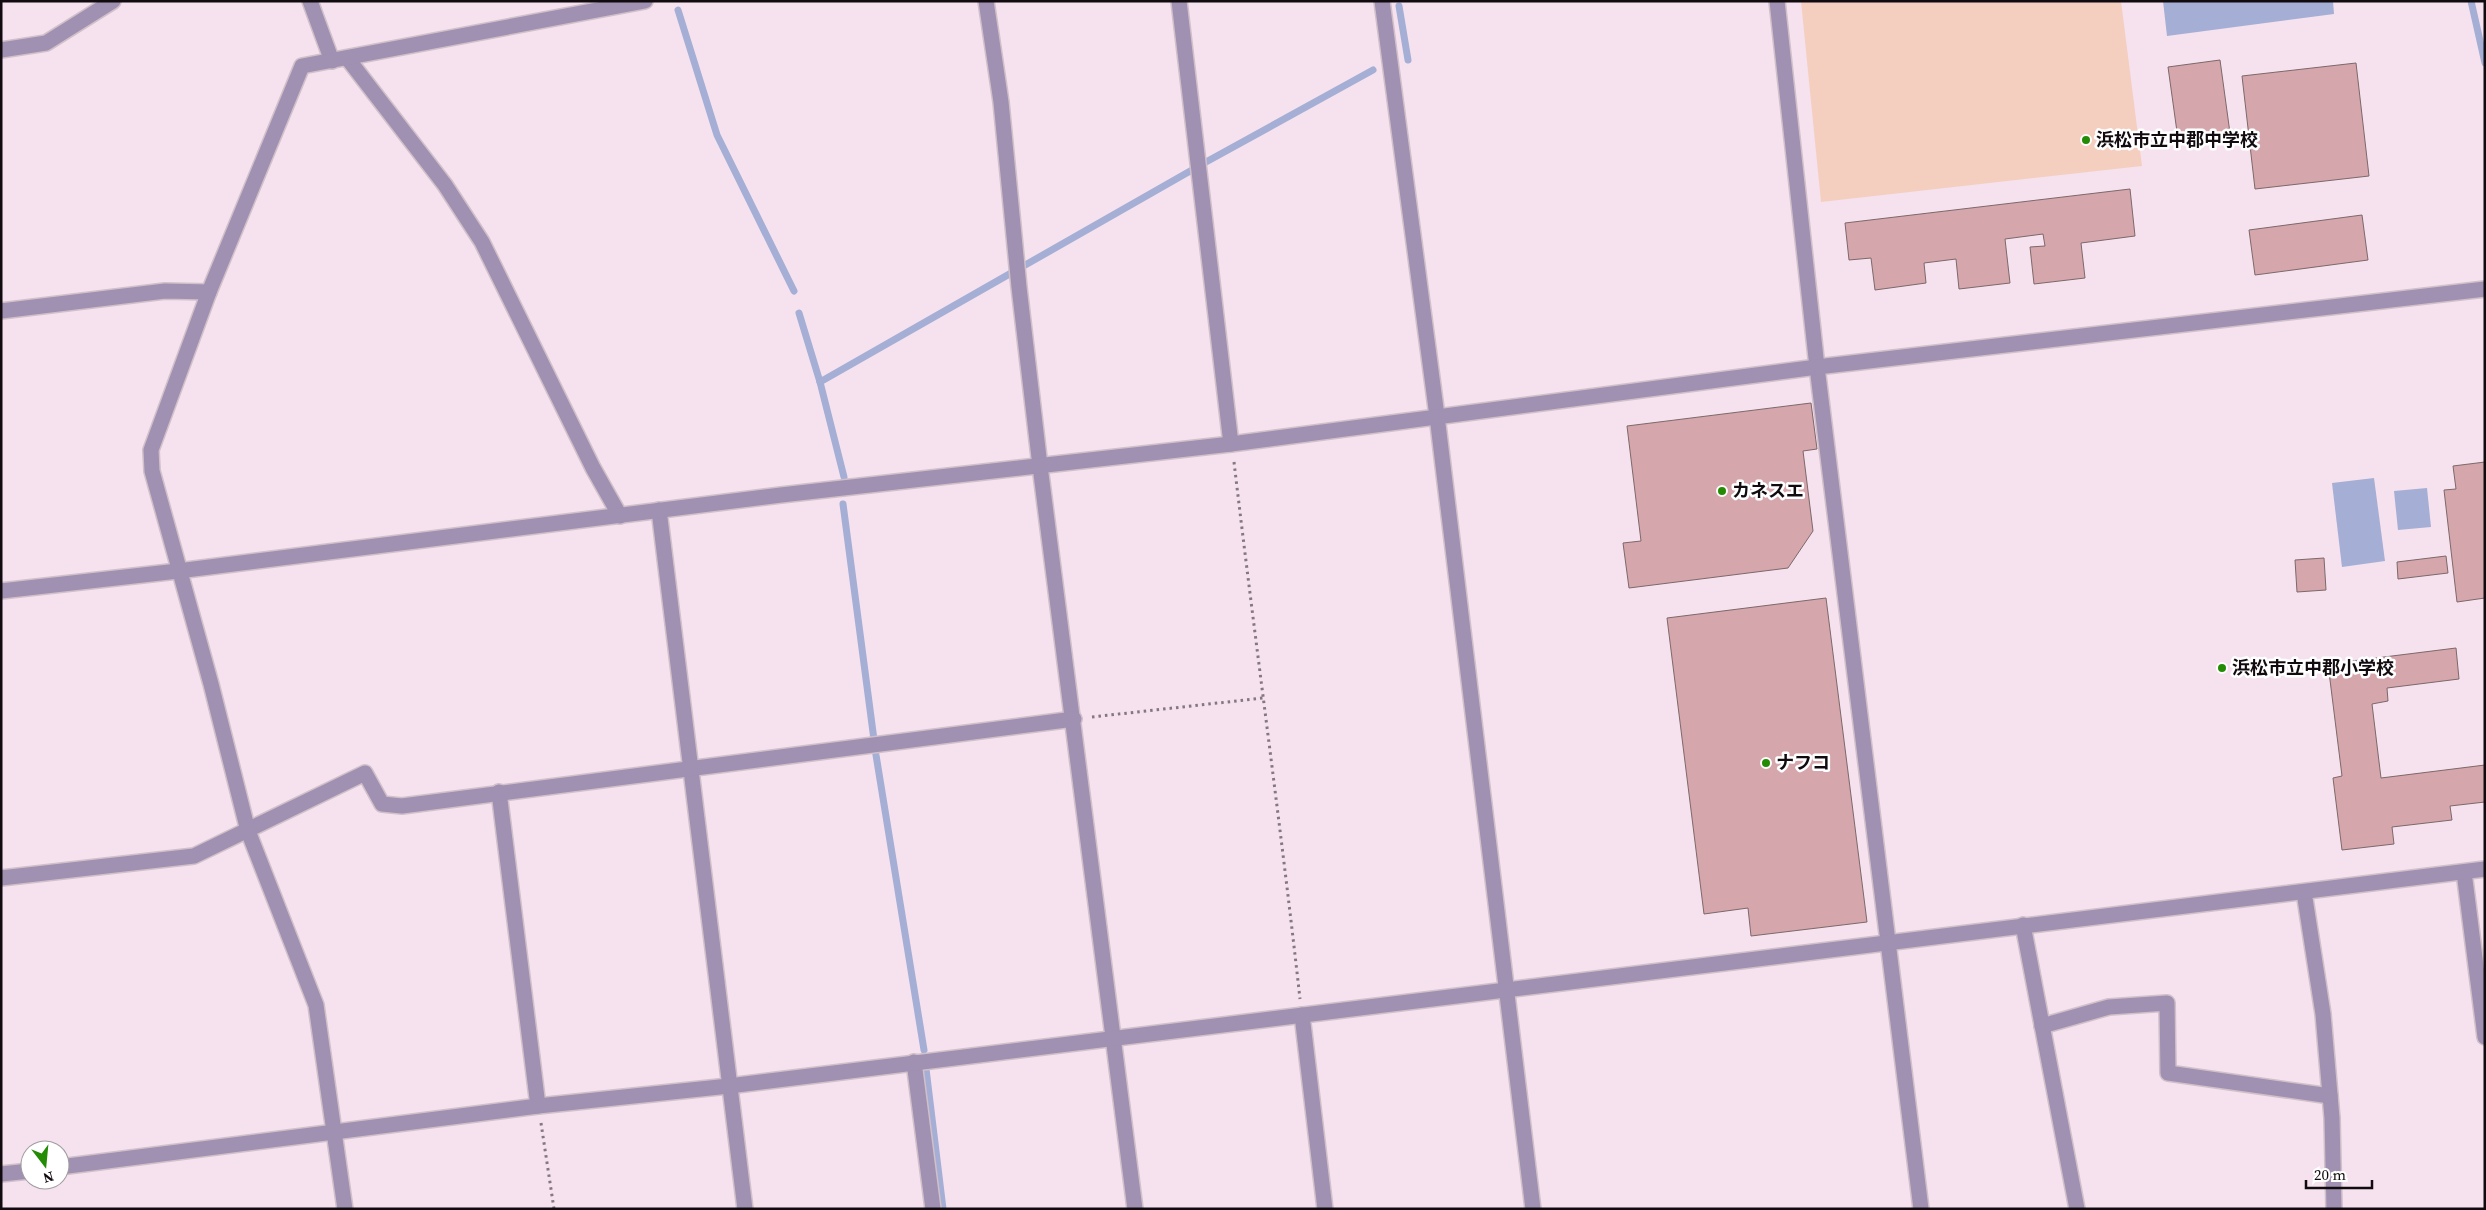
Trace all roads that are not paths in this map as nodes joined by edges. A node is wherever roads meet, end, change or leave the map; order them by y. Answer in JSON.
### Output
{"nodes":[{"id":1,"x":113,"y":1,"type":"edge"},
{"id":2,"x":310,"y":1,"type":"edge"},
{"id":3,"x":645,"y":1,"type":"edge"},
{"id":4,"x":986,"y":1,"type":"edge"},
{"id":5,"x":1179,"y":1,"type":"edge"},
{"id":6,"x":1382,"y":1,"type":"edge"},
{"id":7,"x":1777,"y":1,"type":"edge"},
{"id":8,"x":607,"y":5,"type":"edge"},
{"id":9,"x":1,"y":50,"type":"edge"},
{"id":10,"x":348,"y":59,"type":"junction"},
{"id":11,"x":332,"y":61,"type":"junction"},
{"id":12,"x":2485,"y":289,"type":"edge"},
{"id":13,"x":208,"y":292,"type":"junction"},
{"id":14,"x":1,"y":311,"type":"edge"},
{"id":15,"x":1817,"y":368,"type":"junction"},
{"id":16,"x":1437,"y":416,"type":"junction"},
{"id":17,"x":1232,"y":444,"type":"junction"},
{"id":18,"x":1040,"y":466,"type":"junction"},
{"id":19,"x":659,"y":510,"type":"junction"},
{"id":20,"x":620,"y":516,"type":"junction"},
{"id":21,"x":178,"y":571,"type":"junction"},
{"id":22,"x":1,"y":591,"type":"edge"},
{"id":23,"x":1074,"y":719,"type":"junction"},
{"id":24,"x":692,"y":769,"type":"junction"},
{"id":25,"x":499,"y":792,"type":"junction"},
{"id":26,"x":248,"y":831,"type":"junction"},
{"id":27,"x":2485,"y":869,"type":"edge"},
{"id":28,"x":2464,"y":872,"type":"junction"},
{"id":29,"x":1,"y":878,"type":"edge"},
{"id":30,"x":2304,"y":892,"type":"junction"},
{"id":31,"x":2023,"y":925,"type":"junction"},
{"id":32,"x":1888,"y":941,"type":"junction"},
{"id":33,"x":1505,"y":991,"type":"junction"},
{"id":34,"x":1302,"y":1015,"type":"junction"},
{"id":35,"x":2042,"y":1026,"type":"junction"},
{"id":36,"x":2485,"y":1037,"type":"edge"},
{"id":37,"x":1113,"y":1038,"type":"junction"},
{"id":38,"x":914,"y":1062,"type":"junction"},
{"id":39,"x":729,"y":1086,"type":"junction"},
{"id":40,"x":2330,"y":1096,"type":"junction"},
{"id":41,"x":538,"y":1106,"type":"junction"},
{"id":42,"x":335,"y":1133,"type":"junction"},
{"id":43,"x":70,"y":1166,"type":"edge"},
{"id":44,"x":20,"y":1172,"type":"edge"},
{"id":45,"x":1,"y":1174,"type":"edge"},
{"id":46,"x":345,"y":1209,"type":"edge"},
{"id":47,"x":745,"y":1209,"type":"edge"},
{"id":48,"x":933,"y":1209,"type":"edge"},
{"id":49,"x":1135,"y":1209,"type":"edge"},
{"id":50,"x":1325,"y":1209,"type":"edge"},
{"id":51,"x":1533,"y":1209,"type":"edge"},
{"id":52,"x":1921,"y":1209,"type":"edge"},
{"id":53,"x":2076,"y":1209,"type":"edge"},
{"id":54,"x":2334,"y":1209,"type":"edge"}],
"edges":[{"from":1,"to":9,"type":"street"},
{"from":2,"to":11,"type":"street"},
{"from":3,"to":8,"type":"street"},
{"from":4,"to":18,"type":"street"},
{"from":5,"to":17,"type":"street"},
{"from":6,"to":16,"type":"street"},
{"from":7,"to":15,"type":"street"},
{"from":8,"to":10,"type":"street"},
{"from":10,"to":11,"type":"street"},
{"from":10,"to":20,"type":"street"},
{"from":11,"to":13,"type":"street"},
{"from":12,"to":15,"type":"street"},
{"from":13,"to":14,"type":"street"},
{"from":13,"to":21,"type":"street"},
{"from":15,"to":16,"type":"street"},
{"from":15,"to":32,"type":"street"},
{"from":16,"to":17,"type":"street"},
{"from":16,"to":33,"type":"street"},
{"from":17,"to":18,"type":"street"},
{"from":18,"to":19,"type":"street"},
{"from":18,"to":23,"type":"street"},
{"from":19,"to":20,"type":"street"},
{"from":19,"to":24,"type":"street"},
{"from":20,"to":21,"type":"street"},
{"from":21,"to":22,"type":"street"},
{"from":21,"to":26,"type":"street"},
{"from":23,"to":24,"type":"street"},
{"from":23,"to":37,"type":"street"},
{"from":24,"to":25,"type":"street"},
{"from":24,"to":39,"type":"street"},
{"from":25,"to":26,"type":"street"},
{"from":25,"to":41,"type":"street"},
{"from":26,"to":29,"type":"street"},
{"from":26,"to":42,"type":"street"},
{"from":27,"to":28,"type":"street"},
{"from":28,"to":30,"type":"street"},
{"from":28,"to":36,"type":"street"},
{"from":30,"to":31,"type":"street"},
{"from":30,"to":40,"type":"street"},
{"from":31,"to":32,"type":"street"},
{"from":31,"to":35,"type":"street"},
{"from":32,"to":33,"type":"street"},
{"from":32,"to":52,"type":"street"},
{"from":33,"to":34,"type":"street"},
{"from":33,"to":51,"type":"street"},
{"from":34,"to":37,"type":"street"},
{"from":34,"to":50,"type":"street"},
{"from":35,"to":40,"type":"street"},
{"from":35,"to":53,"type":"street"},
{"from":37,"to":38,"type":"street"},
{"from":37,"to":49,"type":"street"},
{"from":38,"to":39,"type":"street"},
{"from":38,"to":48,"type":"street"},
{"from":39,"to":41,"type":"street"},
{"from":39,"to":47,"type":"street"},
{"from":40,"to":54,"type":"street"},
{"from":41,"to":42,"type":"street"},
{"from":42,"to":43,"type":"street"},
{"from":42,"to":46,"type":"street"},
{"from":44,"to":45,"type":"street"}]}
